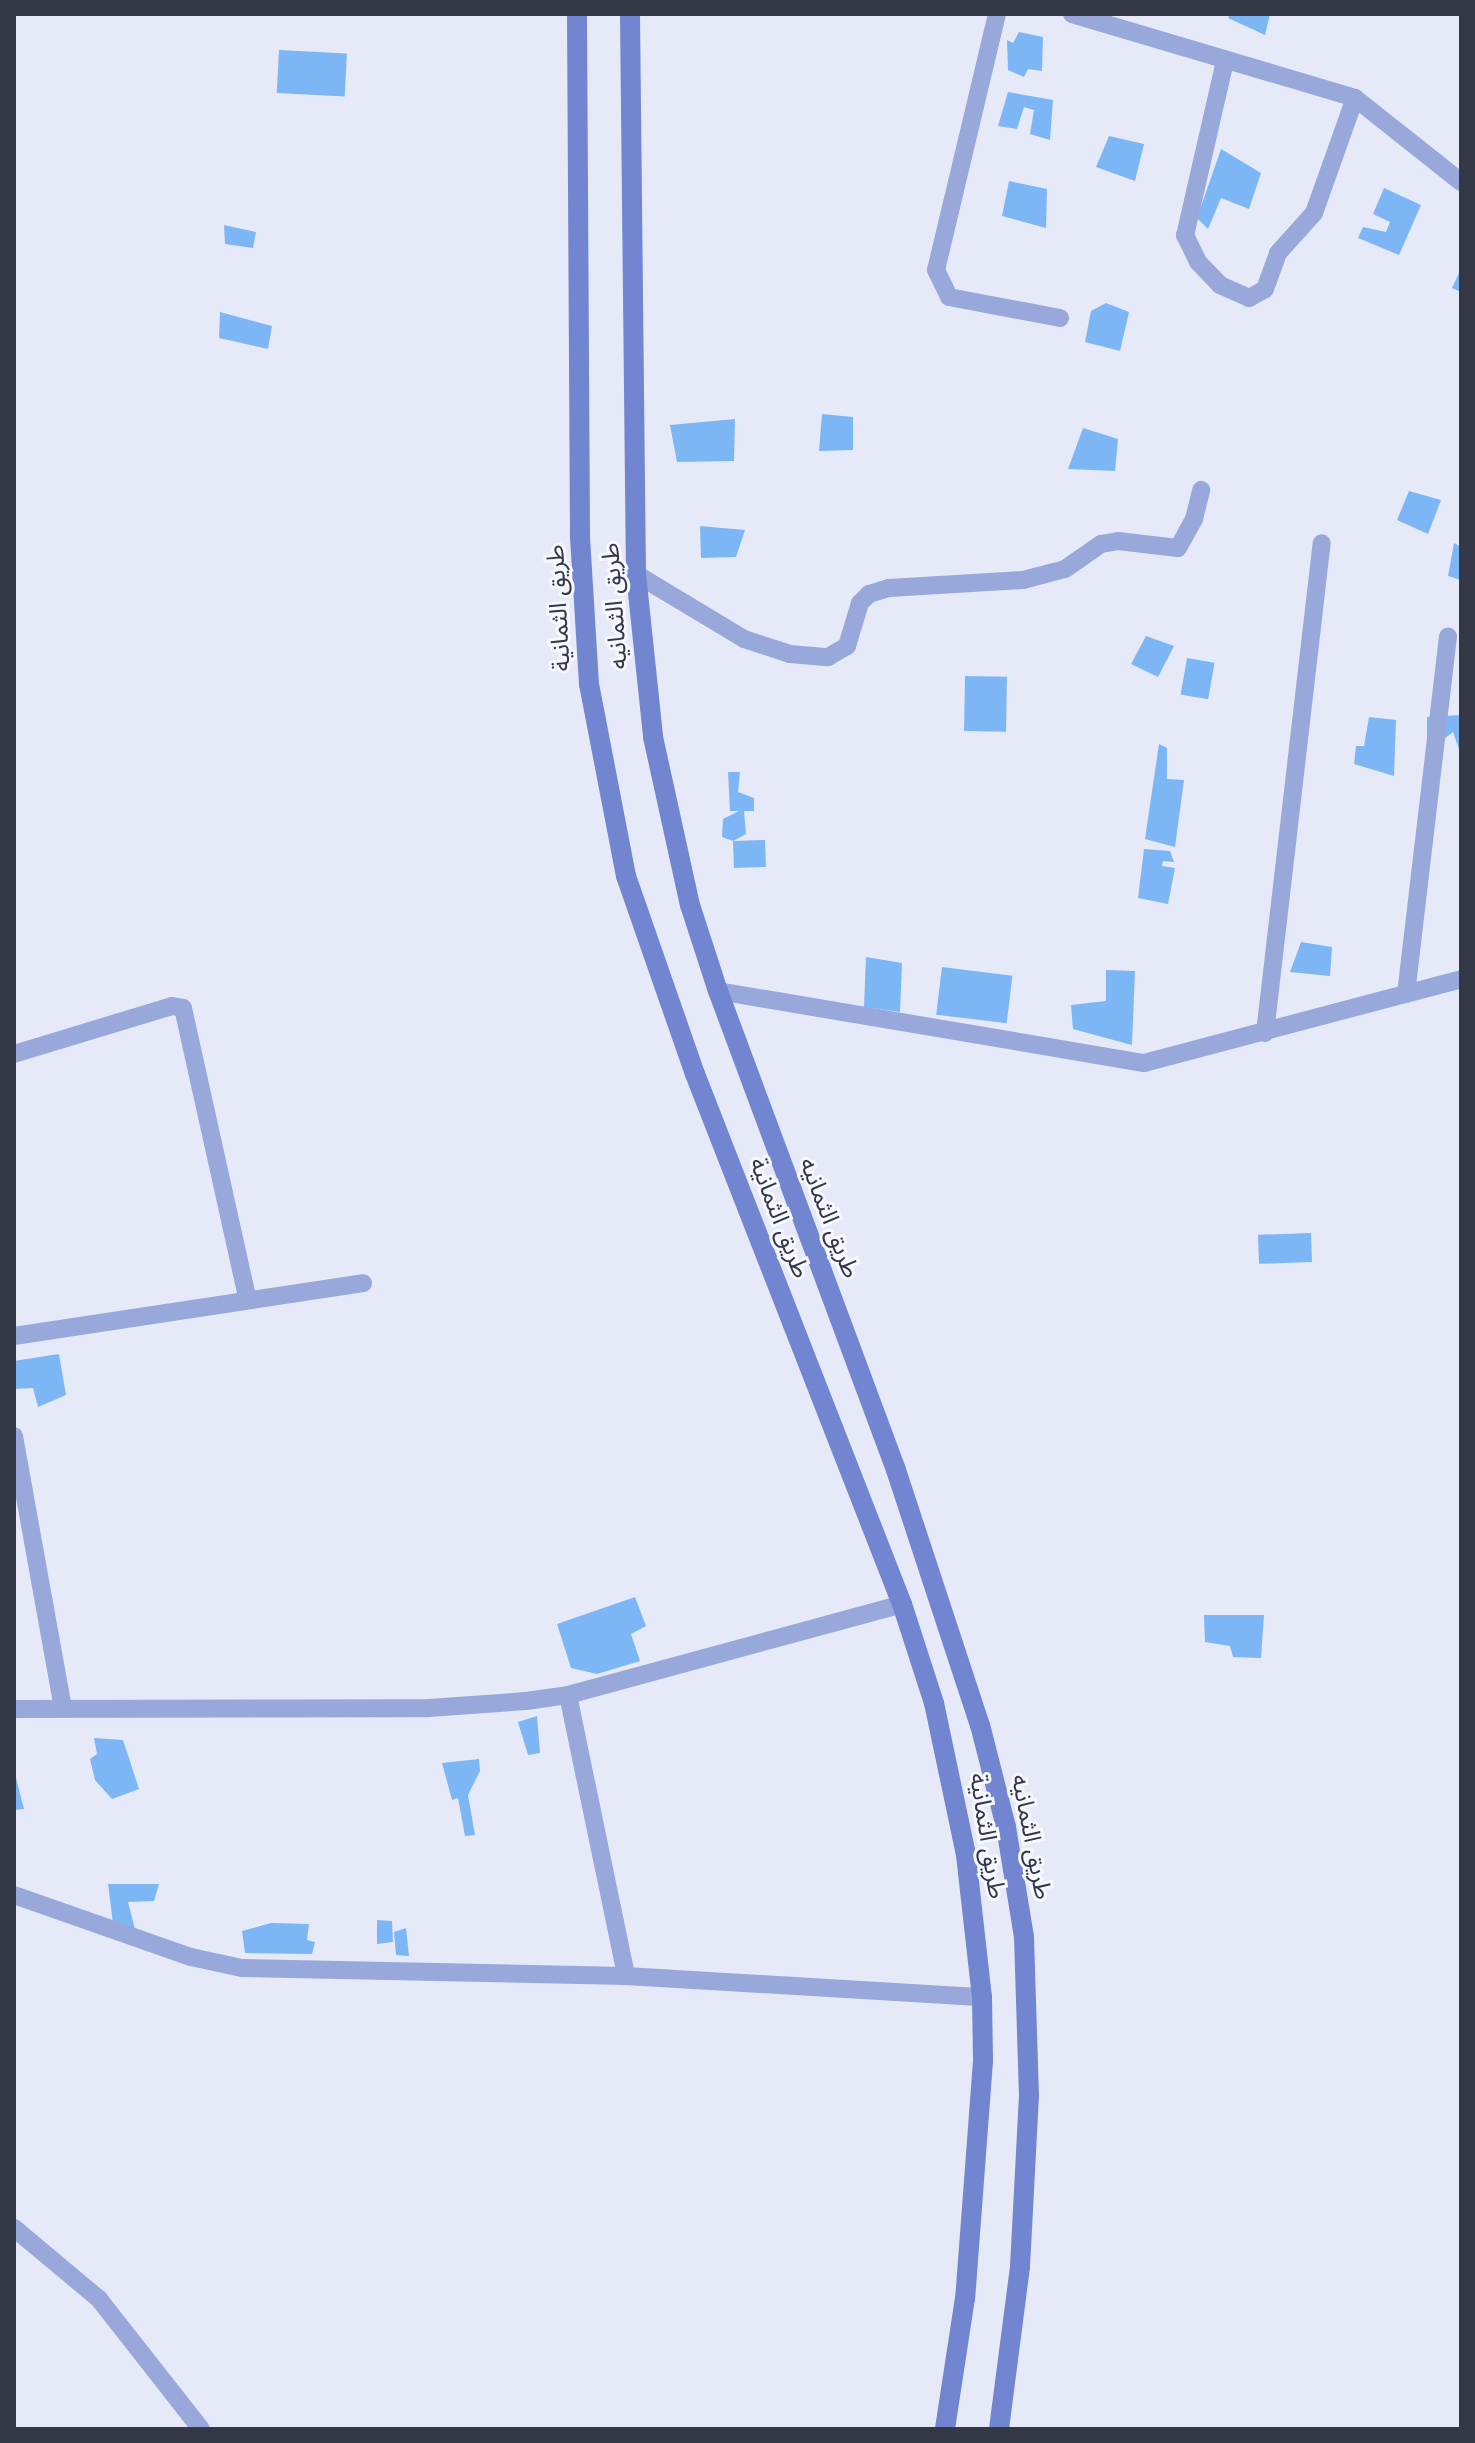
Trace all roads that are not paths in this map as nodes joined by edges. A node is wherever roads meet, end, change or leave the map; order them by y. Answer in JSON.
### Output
{"nodes":[{"id":1,"x":577,"y":14,"type":"edge"},
{"id":2,"x":630,"y":14,"type":"edge"},
{"id":3,"x":997,"y":14,"type":"edge"},
{"id":4,"x":1072,"y":14,"type":"edge"},
{"id":5,"x":1225,"y":61,"type":"junction"},
{"id":6,"x":1355,"y":98,"type":"junction"},
{"id":7,"x":1461,"y":182,"type":"edge"},
{"id":8,"x":1060,"y":318,"type":"dead end"},
{"id":9,"x":1201,"y":490,"type":"dead end"},
{"id":10,"x":1322,"y":543,"type":"dead end"},
{"id":11,"x":636,"y":574,"type":"junction"},
{"id":12,"x":1448,"y":636,"type":"dead end"},
{"id":13,"x":1461,"y":979,"type":"edge"},
{"id":14,"x":718,"y":991,"type":"junction"},
{"id":15,"x":1406,"y":994,"type":"junction"},
{"id":16,"x":1265,"y":1033,"type":"junction"},
{"id":17,"x":14,"y":1054,"type":"edge"},
{"id":18,"x":363,"y":1283,"type":"dead end"},
{"id":19,"x":248,"y":1300,"type":"junction"},
{"id":20,"x":14,"y":1336,"type":"edge"},
{"id":21,"x":14,"y":1436,"type":"edge"},
{"id":22,"x":902,"y":1604,"type":"junction"},
{"id":23,"x":568,"y":1695,"type":"junction"},
{"id":24,"x":63,"y":1708,"type":"junction"},
{"id":25,"x":14,"y":1709,"type":"edge"},
{"id":26,"x":14,"y":1895,"type":"edge"},
{"id":27,"x":626,"y":1976,"type":"junction"},
{"id":28,"x":982,"y":1997,"type":"junction"},
{"id":29,"x":14,"y":2228,"type":"edge"},
{"id":30,"x":201,"y":2429,"type":"edge"},
{"id":31,"x":945,"y":2429,"type":"edge"},
{"id":32,"x":999,"y":2429,"type":"edge"}],
"edges":[{"from":1,"to":22,"type":"street","name":"طريق الثمانية"},
{"from":2,"to":11,"type":"street","name":"طريق الثمانيه"},
{"from":3,"to":8,"type":"street"},
{"from":4,"to":5,"type":"street"},
{"from":5,"to":6,"type":"street"},
{"from":5,"to":6,"type":"street"},
{"from":6,"to":7,"type":"street"},
{"from":9,"to":11,"type":"street"},
{"from":10,"to":16,"type":"street"},
{"from":11,"to":14,"type":"street","name":"طريق الثمانيه"},
{"from":12,"to":15,"type":"street"},
{"from":13,"to":15,"type":"street"},
{"from":14,"to":16,"type":"street"},
{"from":14,"to":32,"type":"street","name":"طريق الثمانيه"},
{"from":15,"to":16,"type":"street"},
{"from":17,"to":19,"type":"street"},
{"from":18,"to":19,"type":"street"},
{"from":19,"to":20,"type":"street"},
{"from":21,"to":24,"type":"street"},
{"from":22,"to":23,"type":"street"},
{"from":22,"to":28,"type":"street","name":"طريق الثمانية"},
{"from":23,"to":24,"type":"street"},
{"from":23,"to":27,"type":"street"},
{"from":24,"to":25,"type":"street"},
{"from":26,"to":27,"type":"street"},
{"from":27,"to":28,"type":"street"},
{"from":28,"to":31,"type":"street","name":"طريق الثمانية"},
{"from":29,"to":30,"type":"street"}]}
